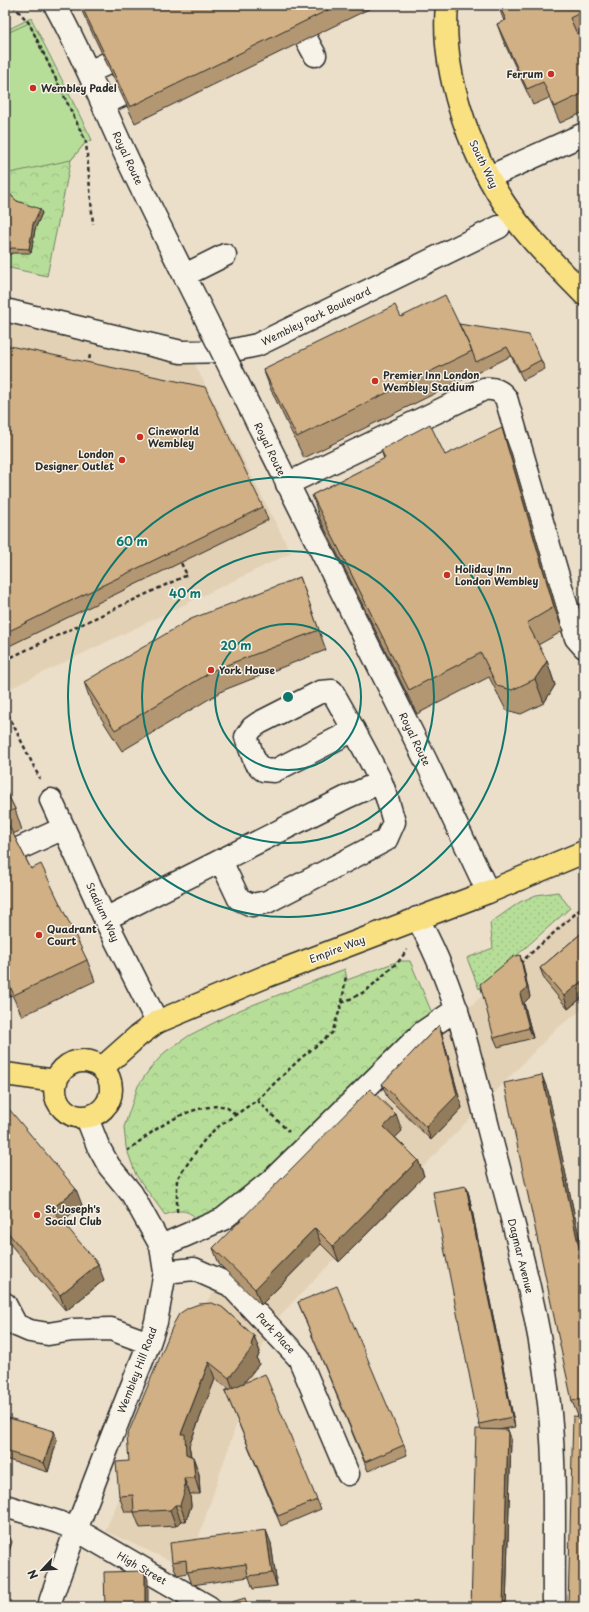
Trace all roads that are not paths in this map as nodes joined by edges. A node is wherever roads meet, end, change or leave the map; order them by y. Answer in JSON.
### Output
{"nodes":[{"id":1,"x":55,"y":5,"type":"edge"},
{"id":2,"x":446,"y":5,"type":"edge"},
{"id":3,"x":291,"y":12,"type":"edge"},
{"id":4,"x":315,"y":54,"type":"dead end"},
{"id":5,"x":584,"y":134,"type":"edge"},
{"id":6,"x":489,"y":177,"type":"junction"},
{"id":7,"x":499,"y":227,"type":"dead end"},
{"id":8,"x":216,"y":259,"type":"dead end"},
{"id":9,"x":185,"y":275,"type":"junction"},
{"id":10,"x":584,"y":294,"type":"edge"},
{"id":11,"x":5,"y":310,"type":"edge"},
{"id":12,"x":288,"y":484,"type":"junction"},
{"id":13,"x":584,"y":647,"type":"edge"},
{"id":14,"x":354,"y":730,"type":"junction"},
{"id":15,"x":381,"y":782,"type":"junction"},
{"id":16,"x":51,"y":800,"type":"road end"},
{"id":17,"x":64,"y":828,"type":"junction"},
{"id":18,"x":18,"y":849,"type":"edge"},
{"id":19,"x":584,"y":852,"type":"edge"},
{"id":20,"x":221,"y":861,"type":"junction"},
{"id":21,"x":488,"y":892,"type":"junction"},
{"id":22,"x":105,"y":918,"type":"junction"},
{"id":23,"x":417,"y":918,"type":"junction"},
{"id":24,"x":456,"y":1009,"type":"junction"},
{"id":25,"x":157,"y":1022,"type":"junction"},
{"id":26,"x":102,"y":1068,"type":"junction"},
{"id":27,"x":5,"y":1074,"type":"edge"},
{"id":28,"x":56,"y":1081,"type":"junction"},
{"id":29,"x":87,"y":1118,"type":"junction"},
{"id":30,"x":161,"y":1246,"type":"junction"},
{"id":31,"x":165,"y":1272,"type":"junction"},
{"id":32,"x":5,"y":1304,"type":"edge"},
{"id":33,"x":149,"y":1343,"type":"junction"},
{"id":34,"x":348,"y":1474,"type":"dead end"},
{"id":35,"x":5,"y":1506,"type":"edge"},
{"id":36,"x":75,"y":1530,"type":"junction"},
{"id":37,"x":49,"y":1607,"type":"edge"},
{"id":38,"x":209,"y":1607,"type":"edge"},
{"id":39,"x":554,"y":1607,"type":"edge"}],
"edges":[{"from":1,"to":9,"type":"street","name":"Royal Route"},
{"from":2,"to":6,"type":"main road","name":"South Way"},
{"from":3,"to":4,"type":"street"},
{"from":5,"to":6,"type":"street"},
{"from":6,"to":10,"type":"main road","name":"South Way"},
{"from":7,"to":11,"type":"street","name":"Wembley Park Boulevard"},
{"from":8,"to":9,"type":"street"},
{"from":9,"to":12,"type":"street","name":"Royal Route","bridge":true},
{"from":12,"to":13,"type":"street"},
{"from":12,"to":21,"type":"street","name":"Royal Route"},
{"from":14,"to":14,"type":"street"},
{"from":14,"to":15,"type":"street"},
{"from":15,"to":20,"type":"street"},
{"from":15,"to":20,"type":"street"},
{"from":16,"to":17,"type":"street","name":"Stadium Way"},
{"from":17,"to":18,"type":"street"},
{"from":17,"to":22,"type":"street","name":"Stadium Way"},
{"from":19,"to":21,"type":"main road","name":"Empire Way"},
{"from":20,"to":22,"type":"street"},
{"from":21,"to":23,"type":"main road","name":"Empire Way"},
{"from":22,"to":25,"type":"street","name":"Stadium Way"},
{"from":23,"to":24,"type":"street","name":"Dagmar Avenue"},
{"from":23,"to":25,"type":"main road","name":"Empire Way"},
{"from":24,"to":30,"type":"street"},
{"from":24,"to":39,"type":"street","name":"Dagmar Avenue"},
{"from":25,"to":26,"type":"main road","name":"Empire Way"},
{"from":26,"to":28,"type":"main road"},
{"from":26,"to":29,"type":"main road"},
{"from":27,"to":28,"type":"main road"},
{"from":28,"to":29,"type":"main road"},
{"from":29,"to":30,"type":"street","name":"Wembley Hill Road"},
{"from":30,"to":31,"type":"street","name":"Wembley Hill Road"},
{"from":31,"to":33,"type":"street","name":"Wembley Hill Road"},
{"from":31,"to":34,"type":"street","name":"Park Place"},
{"from":32,"to":33,"type":"street"},
{"from":33,"to":36,"type":"street","name":"Wembley Hill Road"},
{"from":35,"to":36,"type":"street","name":"High Street"},
{"from":36,"to":37,"type":"street","name":"Wembley Hill Road"},
{"from":36,"to":38,"type":"street","name":"High Street"}]}
